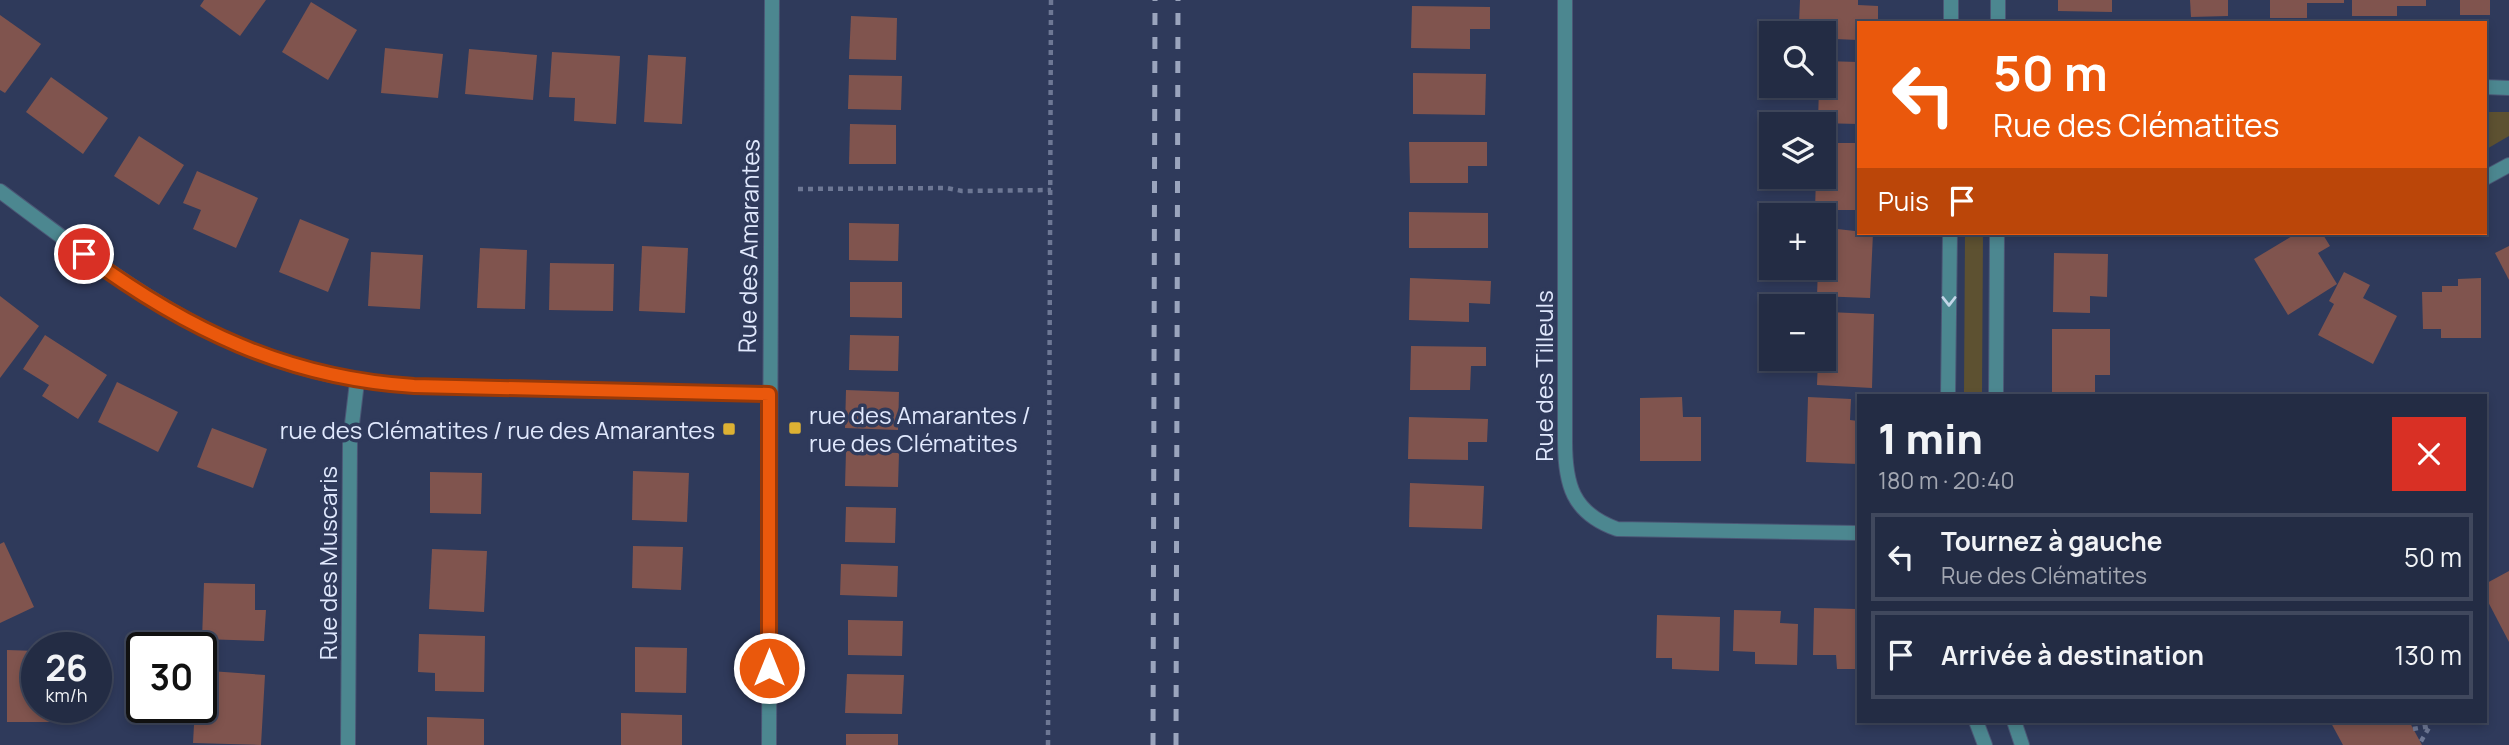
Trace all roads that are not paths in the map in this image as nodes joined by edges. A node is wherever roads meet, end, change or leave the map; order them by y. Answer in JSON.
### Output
{"nodes":[{"id":1,"x":772,"y":0,"type":"edge"},
{"id":2,"x":1565,"y":0,"type":"edge"},
{"id":3,"x":1951,"y":0,"type":"edge"},
{"id":4,"x":1998,"y":0,"type":"edge"},
{"id":5,"x":1951,"y":21,"type":"edge"},
{"id":6,"x":1998,"y":21,"type":"edge"},
{"id":7,"x":2487,"y":88,"type":"edge"},
{"id":8,"x":2509,"y":88,"type":"edge"},
{"id":9,"x":2509,"y":165,"type":"edge"},
{"id":10,"x":2487,"y":176,"type":"edge"},
{"id":11,"x":0,"y":191,"type":"edge"},
{"id":12,"x":1950,"y":235,"type":"edge"},
{"id":13,"x":1997,"y":235,"type":"edge"},
{"id":14,"x":357,"y":382,"type":"junction"},
{"id":15,"x":769,"y":394,"type":"junction"},
{"id":16,"x":1948,"y":394,"type":"edge"},
{"id":17,"x":1996,"y":394,"type":"edge"},
{"id":18,"x":1857,"y":533,"type":"edge"},
{"id":19,"x":1977,"y":723,"type":"edge"},
{"id":20,"x":2015,"y":723,"type":"edge"},
{"id":21,"x":348,"y":745,"type":"edge"},
{"id":22,"x":769,"y":745,"type":"edge"},
{"id":23,"x":1985,"y":745,"type":"edge"},
{"id":24,"x":2022,"y":745,"type":"edge"}],
"edges":[{"from":1,"to":15,"type":"street","name":"Rue des Amarantes"},
{"from":2,"to":18,"type":"street","name":"Rue des Tilleuls"},
{"from":3,"to":5,"type":"street"},
{"from":4,"to":6,"type":"street"},
{"from":7,"to":8,"type":"street"},
{"from":9,"to":10,"type":"street"},
{"from":11,"to":14,"type":"street"},
{"from":12,"to":16,"type":"street","one_way":true},
{"from":13,"to":17,"type":"street"},
{"from":14,"to":15,"type":"street"},
{"from":14,"to":21,"type":"street","name":"Rue des Muscaris"},
{"from":15,"to":22,"type":"street","name":"Rue des Amarantes"},
{"from":19,"to":23,"type":"street"},
{"from":20,"to":24,"type":"street"}]}
